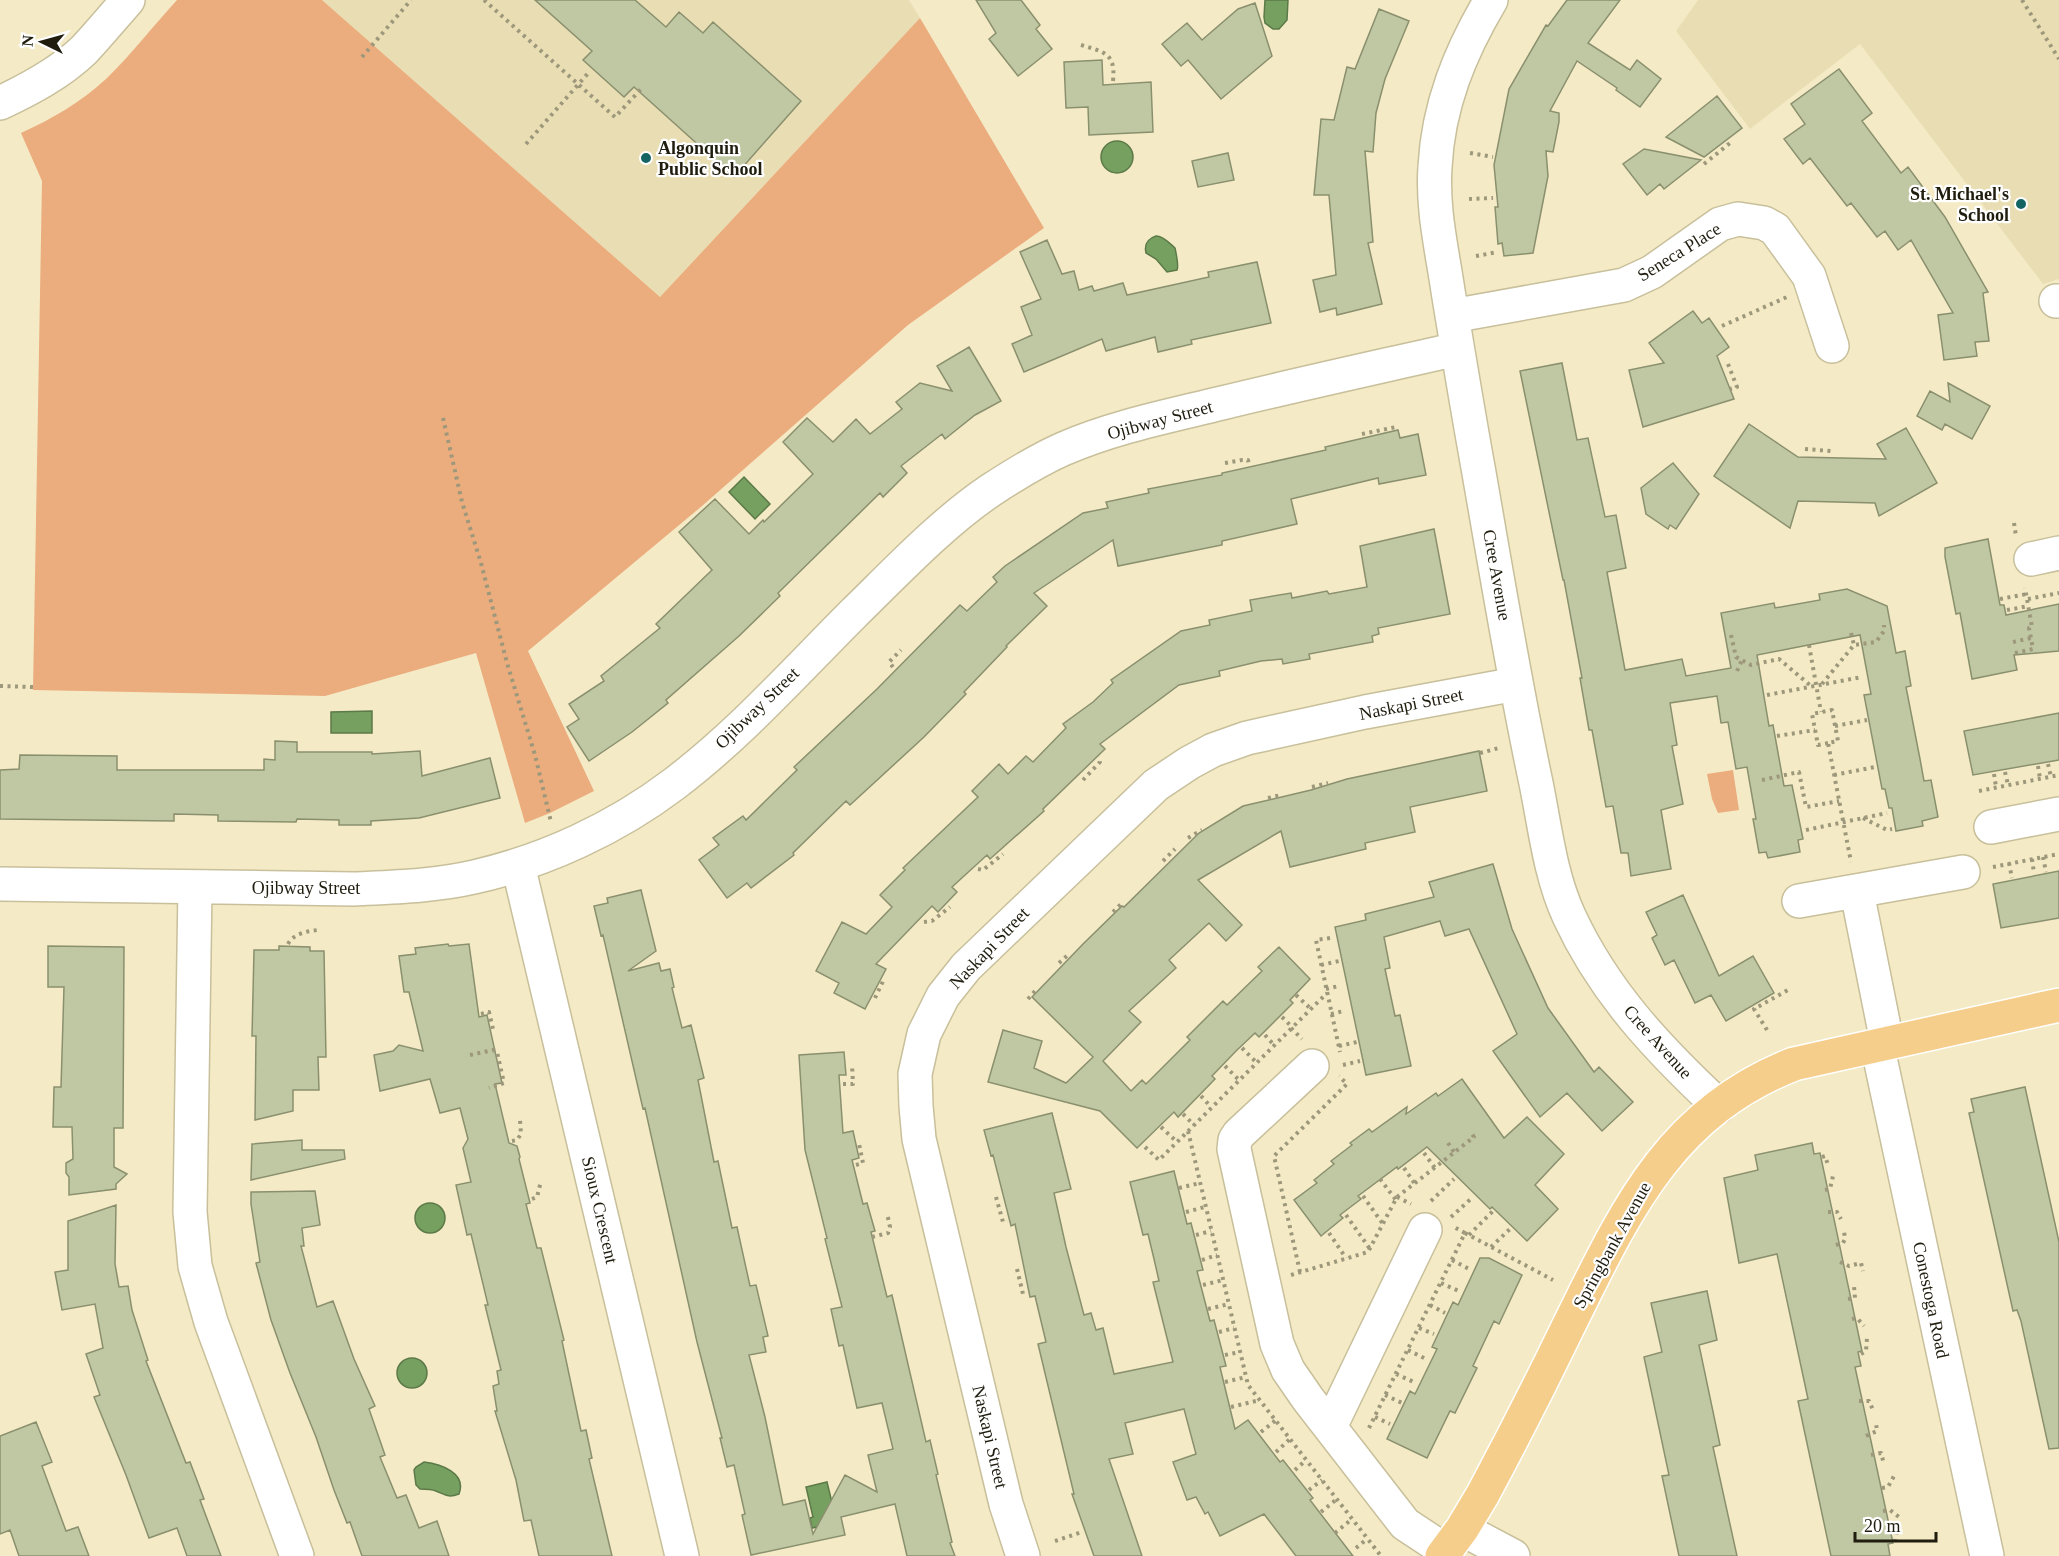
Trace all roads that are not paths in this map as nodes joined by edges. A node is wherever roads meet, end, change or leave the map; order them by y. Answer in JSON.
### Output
{"nodes":[{"id":1,"x":128,"y":0,"type":"edge"},
{"id":2,"x":1491,"y":0,"type":"edge"},
{"id":3,"x":0,"y":103,"type":"edge"},
{"id":4,"x":1452,"y":316,"type":"junction"},
{"id":5,"x":1832,"y":346,"type":"dead end"},
{"id":6,"x":1457,"y":349,"type":"junction"},
{"id":7,"x":1516,"y":684,"type":"junction"},
{"id":8,"x":2059,"y":814,"type":"edge"},
{"id":9,"x":1991,"y":827,"type":"dead end"},
{"id":10,"x":518,"y":865,"type":"junction"},
{"id":11,"x":1978,"y":869,"type":"road end"},
{"id":12,"x":0,"y":884,"type":"edge"},
{"id":13,"x":195,"y":887,"type":"junction"},
{"id":14,"x":1857,"y":892,"type":"junction"},
{"id":15,"x":1799,"y":901,"type":"dead end"},
{"id":16,"x":2059,"y":1005,"type":"edge"},
{"id":17,"x":1882,"y":1043,"type":"junction"},
{"id":18,"x":1323,"y":1061,"type":"road end"},
{"id":19,"x":1719,"y":1106,"type":"junction"},
{"id":20,"x":1433,"y":1218,"type":"road end"},
{"id":21,"x":1330,"y":1426,"type":"junction"},
{"id":22,"x":1450,"y":1545,"type":"edge"},
{"id":23,"x":297,"y":1556,"type":"edge"},
{"id":24,"x":682,"y":1556,"type":"edge"},
{"id":25,"x":1023,"y":1556,"type":"edge"},
{"id":26,"x":1513,"y":1556,"type":"edge"},
{"id":27,"x":1986,"y":1556,"type":"edge"}],
"edges":[{"from":1,"to":3,"type":"street"},
{"from":2,"to":4,"type":"street","name":"Cree Avenue"},
{"from":4,"to":5,"type":"street","name":"Seneca Place"},
{"from":4,"to":6,"type":"street","name":"Cree Avenue"},
{"from":6,"to":7,"type":"street","name":"Cree Avenue"},
{"from":6,"to":10,"type":"street","name":"Ojibway Street"},
{"from":7,"to":19,"type":"street","name":"Cree Avenue"},
{"from":7,"to":25,"type":"street","name":"Naskapi Street"},
{"from":8,"to":9,"type":"street"},
{"from":10,"to":13,"type":"street","name":"Ojibway Street"},
{"from":10,"to":24,"type":"street","name":"Sioux Crescent"},
{"from":11,"to":14,"type":"street"},
{"from":12,"to":13,"type":"street","name":"Ojibway Street"},
{"from":13,"to":23,"type":"street"},
{"from":14,"to":15,"type":"street"},
{"from":14,"to":17,"type":"street","name":"Conestoga Road"},
{"from":16,"to":17,"type":"main road","name":"Springbank Avenue"},
{"from":17,"to":19,"type":"main road","name":"Springbank Avenue"},
{"from":17,"to":27,"type":"street","name":"Conestoga Road"},
{"from":18,"to":21,"type":"street"},
{"from":19,"to":22,"type":"main road","name":"Springbank Avenue"},
{"from":20,"to":21,"type":"street"},
{"from":21,"to":22,"type":"street"},
{"from":22,"to":26,"type":"street"}]}
